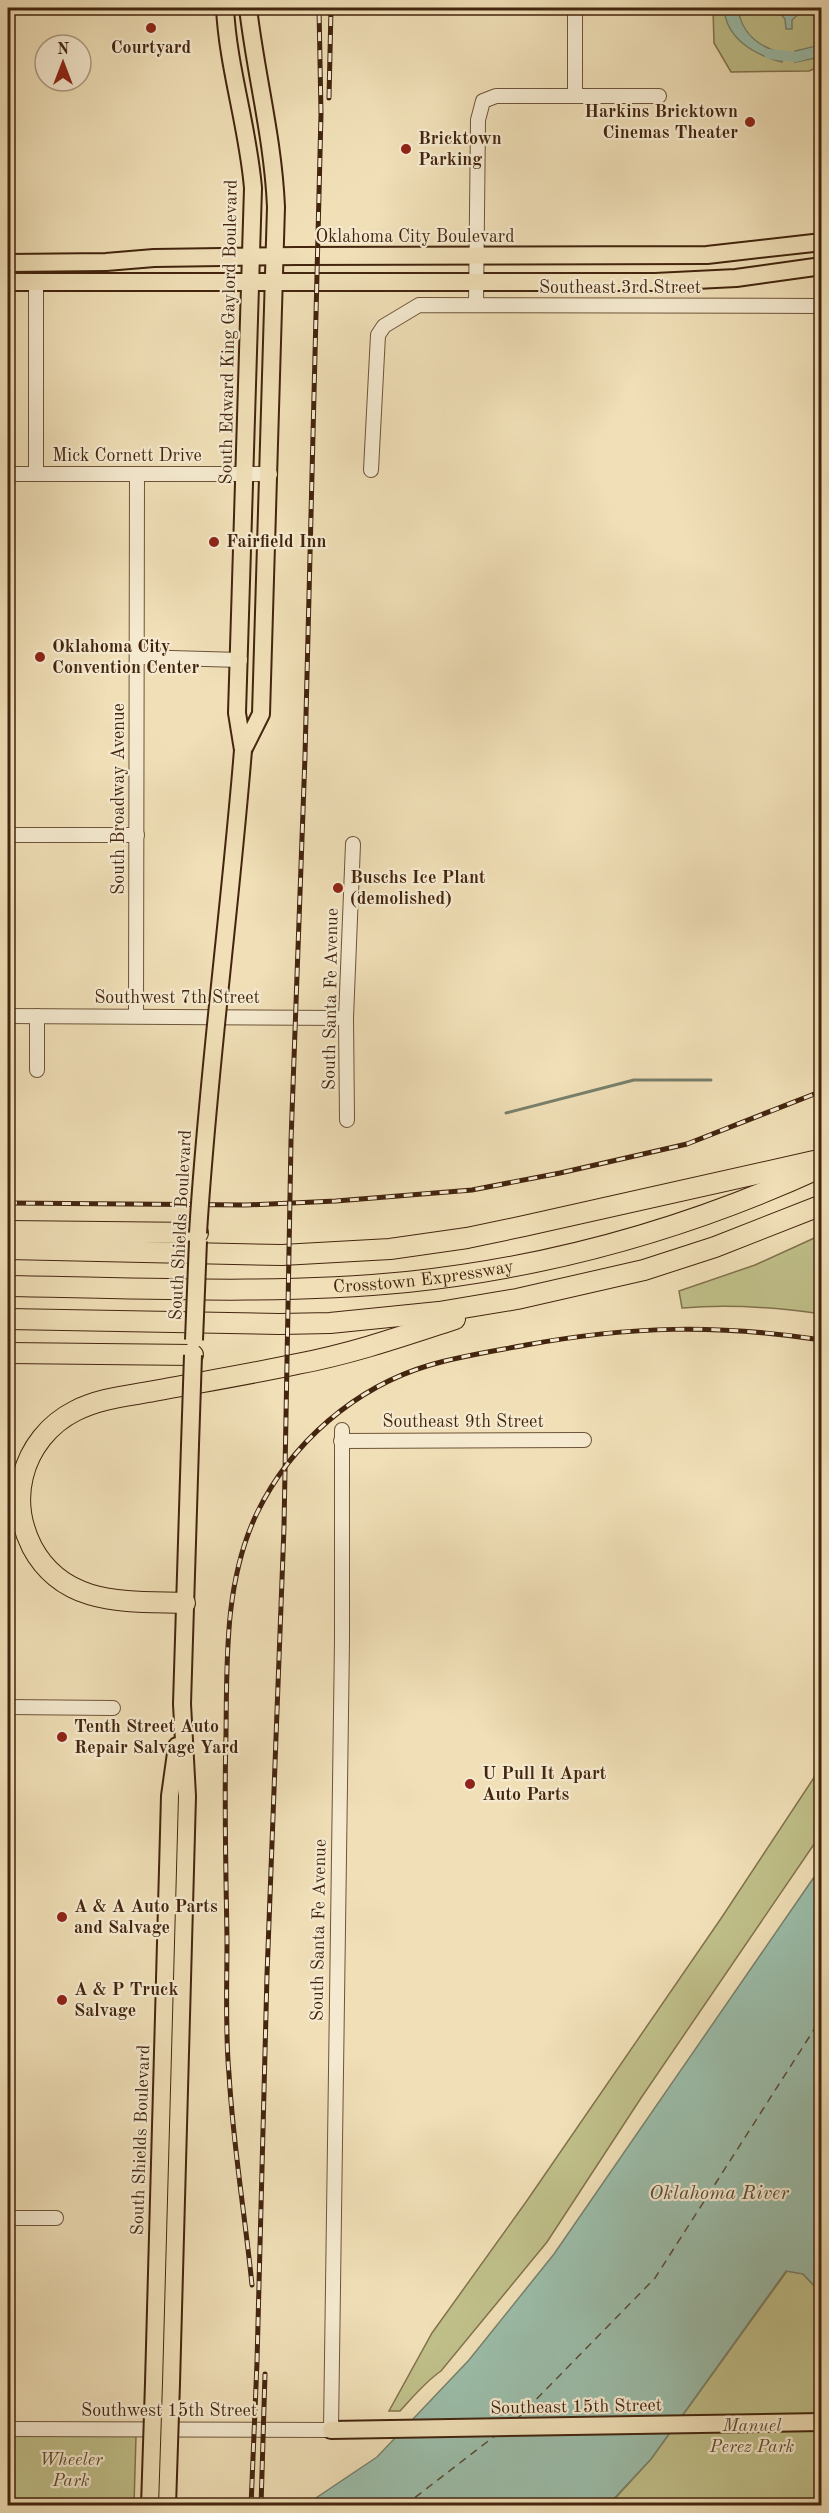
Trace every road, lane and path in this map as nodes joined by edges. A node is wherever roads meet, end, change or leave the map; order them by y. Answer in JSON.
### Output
{"nodes":[{"id":1,"x":225,"y":8,"type":"edge"},
{"id":2,"x":248,"y":8,"type":"edge"},
{"id":3,"x":575,"y":8,"type":"edge"},
{"id":4,"x":575,"y":96,"type":"junction"},
{"id":5,"x":659,"y":96,"type":"dead end"},
{"id":6,"x":822,"y":242,"type":"edge"},
{"id":7,"x":252,"y":257,"type":"junction"},
{"id":8,"x":274,"y":257,"type":"junction"},
{"id":9,"x":477,"y":257,"type":"junction"},
{"id":10,"x":8,"y":263,"type":"edge"},
{"id":11,"x":822,"y":266,"type":"edge"},
{"id":12,"x":8,"y":282,"type":"edge"},
{"id":13,"x":36,"y":282,"type":"junction"},
{"id":14,"x":251,"y":282,"type":"junction"},
{"id":15,"x":274,"y":282,"type":"junction"},
{"id":16,"x":477,"y":282,"type":"junction"},
{"id":17,"x":476,"y":305,"type":"junction"},
{"id":18,"x":822,"y":306,"type":"edge"},
{"id":19,"x":371,"y":470,"type":"dead end"},
{"id":20,"x":8,"y":474,"type":"edge"},
{"id":21,"x":36,"y":474,"type":"junction"},
{"id":22,"x":137,"y":474,"type":"junction"},
{"id":23,"x":246,"y":474,"type":"junction"},
{"id":24,"x":270,"y":474,"type":"junction"},
{"id":25,"x":265,"y":637,"type":"junction"},
{"id":26,"x":137,"y":657,"type":"junction"},
{"id":27,"x":240,"y":660,"type":"junction"},
{"id":28,"x":243,"y":750,"type":"junction"},
{"id":29,"x":8,"y":835,"type":"edge"},
{"id":30,"x":137,"y":835,"type":"junction"},
{"id":31,"x":353,"y":843,"type":"dead end"},
{"id":32,"x":8,"y":1016,"type":"edge"},
{"id":33,"x":37,"y":1016,"type":"junction"},
{"id":34,"x":136,"y":1016,"type":"junction"},
{"id":35,"x":346,"y":1018,"type":"junction"},
{"id":36,"x":37,"y":1070,"type":"dead end"},
{"id":37,"x":347,"y":1120,"type":"dead end"},
{"id":38,"x":822,"y":1159,"type":"edge"},
{"id":39,"x":822,"y":1167,"type":"edge"},
{"id":40,"x":822,"y":1204,"type":"edge"},
{"id":41,"x":8,"y":1231,"type":"edge"},
{"id":42,"x":198,"y":1237,"type":"junction"},
{"id":43,"x":8,"y":1249,"type":"edge"},
{"id":44,"x":8,"y":1286,"type":"edge"},
{"id":45,"x":517,"y":1299,"type":"junction"},
{"id":46,"x":8,"y":1319,"type":"edge"},
{"id":47,"x":8,"y":1353,"type":"edge"},
{"id":48,"x":193,"y":1355,"type":"junction"},
{"id":49,"x":342,"y":1436,"type":"joint"},
{"id":50,"x":584,"y":1440,"type":"dead end"},
{"id":51,"x":185,"y":1603,"type":"junction"},
{"id":52,"x":182,"y":1704,"type":"junction"},
{"id":53,"x":8,"y":1707,"type":"edge"},
{"id":54,"x":113,"y":1708,"type":"dead end"},
{"id":55,"x":8,"y":2218,"type":"edge"},
{"id":56,"x":56,"y":2218,"type":"dead end"},
{"id":57,"x":822,"y":2422,"type":"edge"},
{"id":58,"x":8,"y":2429,"type":"edge"},
{"id":59,"x":337,"y":2430,"type":"junction"},
{"id":60,"x":150,"y":2505,"type":"edge"},
{"id":61,"x":167,"y":2505,"type":"edge"}],
"edges":[{"from":1,"to":7,"type":"main road","name":"South Edward King Gaylord Boulevard"},
{"from":2,"to":8,"type":"main road"},
{"from":3,"to":4,"type":"street"},
{"from":4,"to":5,"type":"street"},
{"from":4,"to":9,"type":"street"},
{"from":6,"to":9,"type":"main road","name":"Oklahoma City Boulevard"},
{"from":7,"to":8,"type":"main road","name":"Oklahoma City Boulevard"},
{"from":7,"to":10,"type":"main road","name":"Oklahoma City Boulevard"},
{"from":7,"to":14,"type":"main road","name":"South Edward King Gaylord Boulevard"},
{"from":8,"to":9,"type":"main road","name":"Oklahoma City Boulevard"},
{"from":8,"to":15,"type":"main road"},
{"from":9,"to":16,"type":"street"},
{"from":11,"to":16,"type":"main road"},
{"from":12,"to":13,"type":"main road"},
{"from":13,"to":14,"type":"main road"},
{"from":13,"to":21,"type":"street"},
{"from":14,"to":15,"type":"main road"},
{"from":14,"to":23,"type":"main road","name":"South Edward King Gaylord Boulevard"},
{"from":15,"to":16,"type":"main road"},
{"from":15,"to":24,"type":"main road"},
{"from":16,"to":17,"type":"street"},
{"from":17,"to":18,"type":"street","name":"Southeast 3rd Street"},
{"from":17,"to":19,"type":"street","name":"Southeast 3rd Street"},
{"from":20,"to":21,"type":"street","name":"Mick Cornett Drive"},
{"from":21,"to":22,"type":"street","name":"Mick Cornett Drive"},
{"from":22,"to":23,"type":"street","name":"Mick Cornett Drive"},
{"from":22,"to":26,"type":"street","name":"South Broadway Avenue"},
{"from":23,"to":24,"type":"street","name":"Mick Cornett Drive"},
{"from":23,"to":27,"type":"main road","name":"South Edward King Gaylord Boulevard"},
{"from":24,"to":25,"type":"main road"},
{"from":25,"to":27,"type":"main road"},
{"from":25,"to":28,"type":"main road","name":"South Shields Boulevard"},
{"from":26,"to":27,"type":"street"},
{"from":26,"to":30,"type":"street","name":"South Broadway Avenue"},
{"from":27,"to":28,"type":"main road","name":"South Shields Boulevard"},
{"from":28,"to":42,"type":"main road","name":"South Shields Boulevard","bridge":true},
{"from":29,"to":30,"type":"street"},
{"from":30,"to":34,"type":"street","name":"South Broadway Avenue"},
{"from":31,"to":35,"type":"street","name":"South Santa Fe Avenue"},
{"from":32,"to":33,"type":"street","name":"Southwest 7th Street"},
{"from":33,"to":34,"type":"street","name":"Southwest 7th Street"},
{"from":33,"to":36,"type":"street"},
{"from":34,"to":35,"type":"street","name":"Southwest 7th Street"},
{"from":35,"to":37,"type":"street","name":"South Santa Fe Avenue"},
{"from":38,"to":43,"type":"highway"},
{"from":39,"to":44,"type":"highway","name":"Crosstown Expressway"},
{"from":40,"to":45,"type":"highway","name":"Crosstown Expressway"},
{"from":41,"to":42,"type":"highway"},
{"from":42,"to":48,"type":"main road","name":"South Shields Boulevard","bridge":true},
{"from":45,"to":46,"type":"highway","name":"Crosstown Expressway"},
{"from":45,"to":51,"type":"highway"},
{"from":47,"to":48,"type":"highway"},
{"from":48,"to":51,"type":"main road","name":"South Shields Boulevard","bridge":true},
{"from":49,"to":50,"type":"street","name":"Southeast 9th Street"},
{"from":49,"to":59,"type":"street","name":"South Santa Fe Avenue"},
{"from":51,"to":52,"type":"main road","name":"South Shields Boulevard"},
{"from":52,"to":60,"type":"main road","name":"South Shields Boulevard","bridge":true},
{"from":52,"to":61,"type":"main road","name":"South Shields Boulevard","bridge":true},
{"from":53,"to":54,"type":"street"},
{"from":55,"to":56,"type":"street"},
{"from":57,"to":59,"type":"main road","name":"Southeast 15th Street"},
{"from":58,"to":59,"type":"street","name":"Southwest 15th Street"}]}
